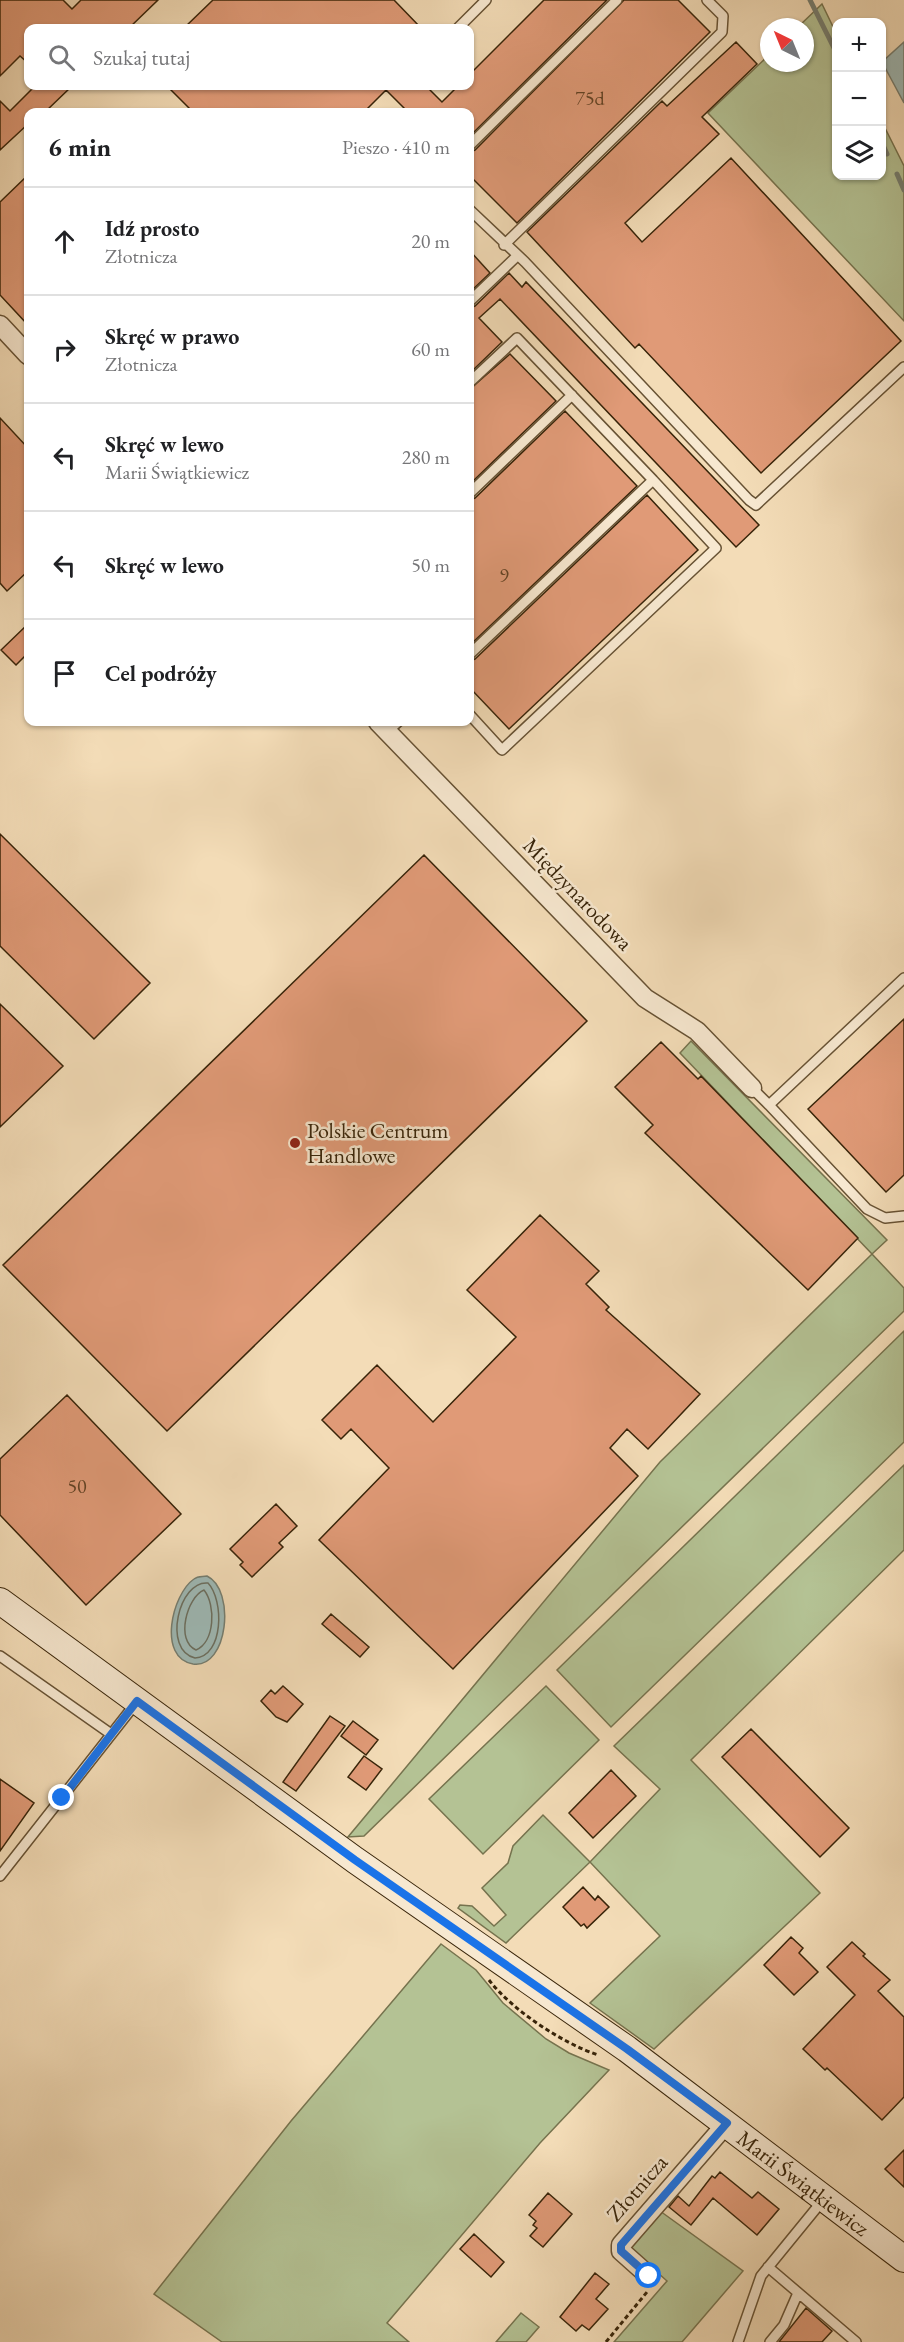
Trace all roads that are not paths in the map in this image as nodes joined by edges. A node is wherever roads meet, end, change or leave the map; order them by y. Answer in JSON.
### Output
{"nodes":[{"id":1,"x":486,"y":0,"type":"edge"},
{"id":2,"x":616,"y":0,"type":"edge"},
{"id":3,"x":707,"y":0,"type":"edge"},
{"id":4,"x":462,"y":24,"type":"edge"},
{"id":5,"x":474,"y":141,"type":"edge"},
{"id":6,"x":474,"y":214,"type":"edge"},
{"id":7,"x":504,"y":245,"type":"junction"},
{"id":8,"x":517,"y":256,"type":"junction"},
{"id":9,"x":474,"y":297,"type":"edge"},
{"id":10,"x":0,"y":325,"type":"edge"},
{"id":11,"x":24,"y":351,"type":"edge"},
{"id":12,"x":904,"y":367,"type":"edge"},
{"id":13,"x":474,"y":378,"type":"edge"},
{"id":14,"x":572,"y":395,"type":"junction"},
{"id":15,"x":653,"y":480,"type":"junction"},
{"id":16,"x":474,"y":489,"type":"edge"},
{"id":17,"x":474,"y":650,"type":"edge"},
{"id":18,"x":474,"y":719,"type":"edge"},
{"id":19,"x":389,"y":726,"type":"edge"},
{"id":20,"x":904,"y":978,"type":"edge"},
{"id":21,"x":752,"y":1088,"type":"joint"},
{"id":22,"x":769,"y":1105,"type":"junction"},
{"id":23,"x":904,"y":1216,"type":"edge"},
{"id":24,"x":0,"y":1601,"type":"edge"},
{"id":25,"x":0,"y":1656,"type":"edge"},
{"id":26,"x":137,"y":1701,"type":"junction"},
{"id":27,"x":111,"y":1734,"type":"junction"},
{"id":28,"x":0,"y":1876,"type":"edge"},
{"id":29,"x":727,"y":2123,"type":"junction"},
{"id":30,"x":824,"y":2198,"type":"junction"},
{"id":31,"x":904,"y":2259,"type":"edge"},
{"id":32,"x":768,"y":2267,"type":"junction"},
{"id":33,"x":649,"y":2276,"type":"road end"},
{"id":34,"x":798,"y":2293,"type":"junction"},
{"id":35,"x":738,"y":2342,"type":"edge"},
{"id":36,"x":770,"y":2342,"type":"edge"},
{"id":37,"x":856,"y":2342,"type":"edge"}],
"edges":[{"from":1,"to":4,"type":"lane"},
{"from":2,"to":5,"type":"lane"},
{"from":3,"to":7,"type":"lane"},
{"from":6,"to":7,"type":"lane"},
{"from":7,"to":8,"type":"lane"},
{"from":8,"to":9,"type":"lane"},
{"from":8,"to":12,"type":"lane"},
{"from":10,"to":11,"type":"street"},
{"from":13,"to":14,"type":"lane"},
{"from":14,"to":15,"type":"lane"},
{"from":14,"to":16,"type":"lane"},
{"from":15,"to":17,"type":"lane"},
{"from":15,"to":18,"type":"lane"},
{"from":19,"to":21,"type":"street","name":"Międzynarodowa"},
{"from":20,"to":22,"type":"lane"},
{"from":21,"to":22,"type":"lane"},
{"from":22,"to":23,"type":"lane"},
{"from":24,"to":26,"type":"street","name":"Marii Świątkiewicz"},
{"from":25,"to":27,"type":"lane"},
{"from":26,"to":27,"type":"lane"},
{"from":26,"to":29,"type":"street","name":"Marii Świątkiewicz"},
{"from":27,"to":28,"type":"lane"},
{"from":29,"to":30,"type":"street","name":"Marii Świątkiewicz"},
{"from":29,"to":33,"type":"street","name":"Złotnicza"},
{"from":30,"to":31,"type":"street","name":"Marii Świątkiewicz"},
{"from":30,"to":32,"type":"lane"},
{"from":32,"to":34,"type":"lane"},
{"from":32,"to":35,"type":"lane"},
{"from":34,"to":36,"type":"lane"},
{"from":34,"to":37,"type":"lane"}]}
